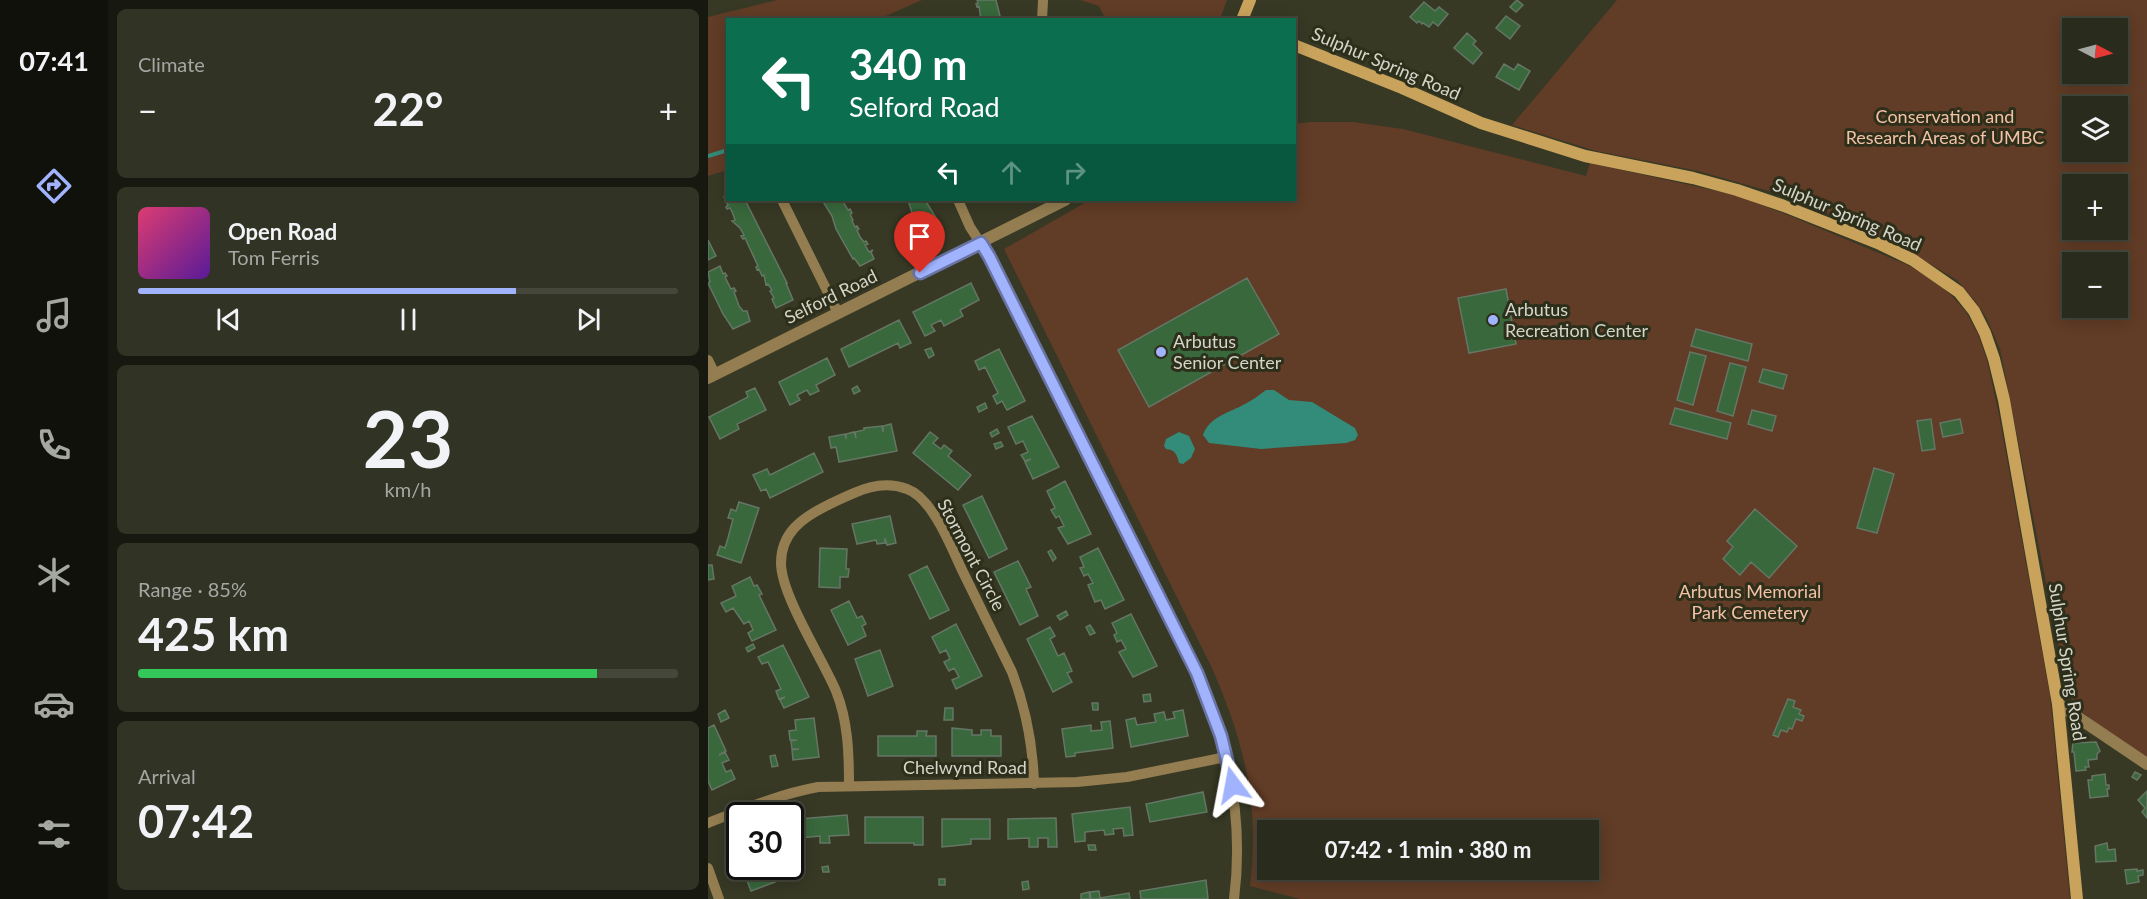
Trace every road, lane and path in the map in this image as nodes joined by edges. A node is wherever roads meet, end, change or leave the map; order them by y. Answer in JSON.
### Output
{"nodes":[{"id":1,"x":1250,"y":0,"type":"edge"},
{"id":2,"x":1043,"y":2,"type":"dead end"},
{"id":3,"x":1042,"y":18,"type":"edge"},
{"id":4,"x":1243,"y":18,"type":"edge"},
{"id":5,"x":1296,"y":46,"type":"edge"},
{"id":6,"x":782,"y":201,"type":"edge"},
{"id":7,"x":958,"y":201,"type":"edge"},
{"id":8,"x":1063,"y":201,"type":"edge"},
{"id":9,"x":981,"y":243,"type":"junction"},
{"id":10,"x":838,"y":313,"type":"junction"},
{"id":11,"x":708,"y":360,"type":"edge"},
{"id":12,"x":712,"y":376,"type":"edge"},
{"id":13,"x":2058,"y":704,"type":"junction"},
{"id":14,"x":1226,"y":757,"type":"junction"},
{"id":15,"x":2147,"y":764,"type":"edge"},
{"id":16,"x":1034,"y":784,"type":"junction"},
{"id":17,"x":849,"y":785,"type":"junction"},
{"id":18,"x":708,"y":823,"type":"edge"},
{"id":19,"x":708,"y":868,"type":"edge"},
{"id":20,"x":719,"y":899,"type":"edge"},
{"id":21,"x":1234,"y":899,"type":"edge"},
{"id":22,"x":2077,"y":899,"type":"edge"}],
"edges":[{"from":1,"to":4,"type":"main road"},
{"from":2,"to":3,"type":"street"},
{"from":5,"to":13,"type":"main road","name":"Sulphur Spring Road"},
{"from":6,"to":10,"type":"street"},
{"from":7,"to":9,"type":"street"},
{"from":8,"to":9,"type":"street","name":"Selford Road"},
{"from":9,"to":10,"type":"street","name":"Selford Road"},
{"from":9,"to":14,"type":"street"},
{"from":10,"to":12,"type":"street","name":"Selford Road"},
{"from":11,"to":12,"type":"street"},
{"from":13,"to":15,"type":"street"},
{"from":13,"to":22,"type":"main road","name":"Sulphur Spring Road"},
{"from":14,"to":16,"type":"street","name":"Chelwynd Road"},
{"from":14,"to":21,"type":"street"},
{"from":16,"to":17,"type":"street","name":"Chelwynd Road"},
{"from":16,"to":17,"type":"street","name":"Stormont Circle"},
{"from":17,"to":18,"type":"street","name":"Chelwynd Road"},
{"from":19,"to":20,"type":"street"}]}
